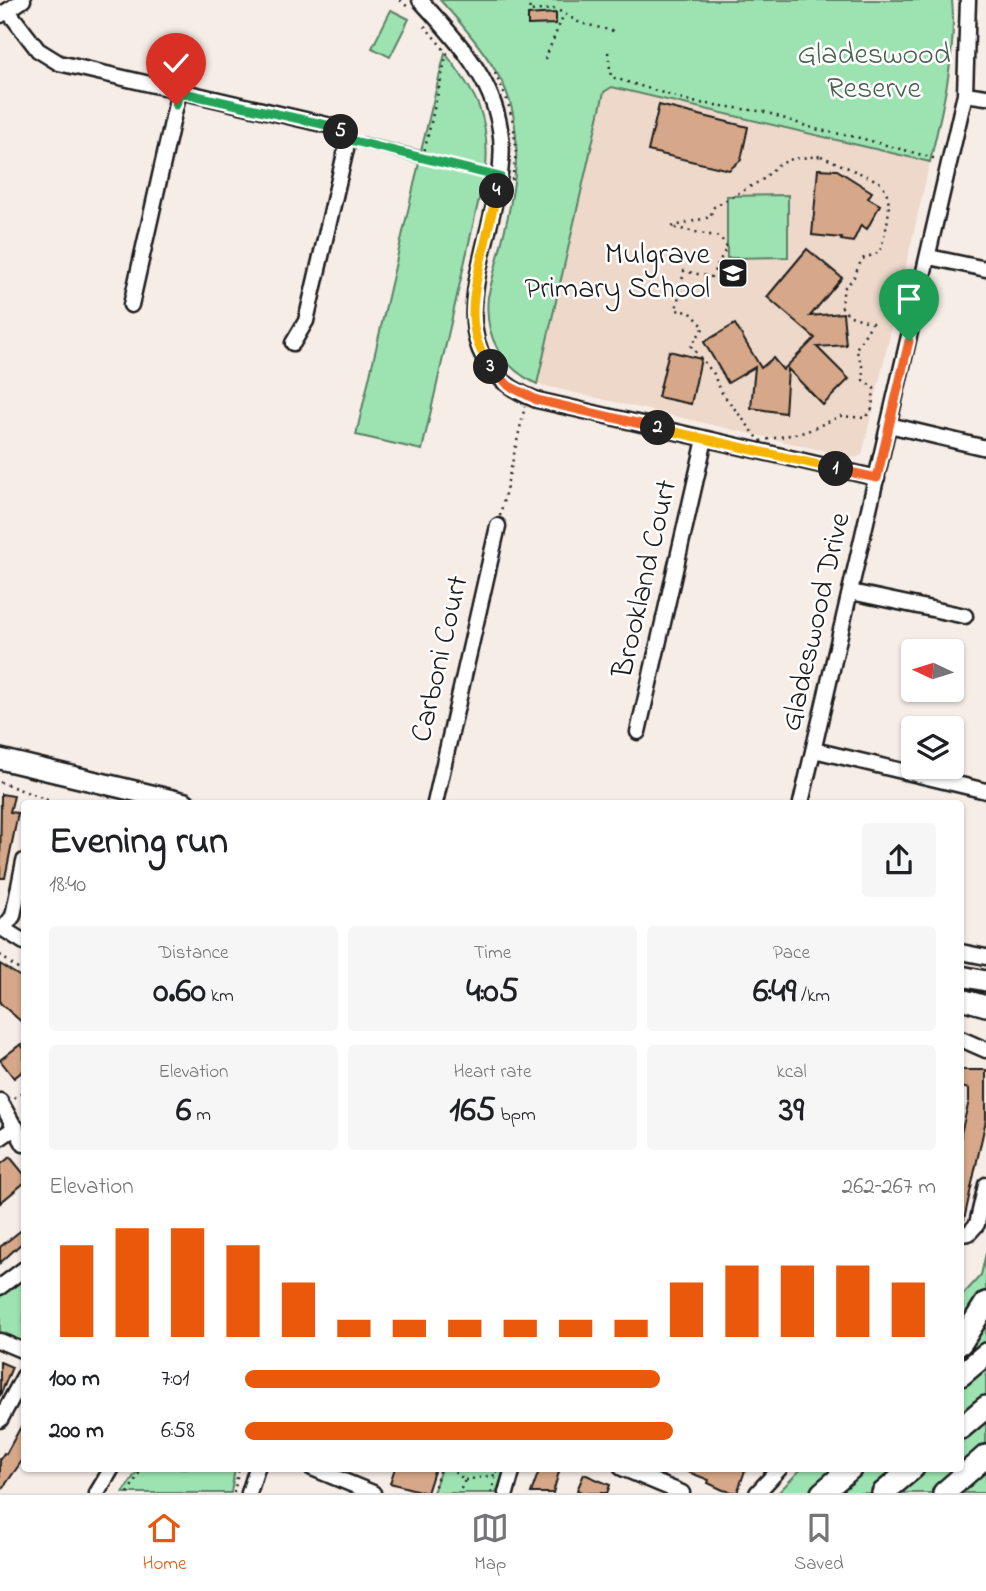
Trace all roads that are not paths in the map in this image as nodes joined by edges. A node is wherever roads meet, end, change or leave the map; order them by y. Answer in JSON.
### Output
{"nodes":[{"id":1,"x":23,"y":0,"type":"edge"},
{"id":2,"x":968,"y":0,"type":"edge"},
{"id":3,"x":416,"y":6,"type":"edge"},
{"id":4,"x":4,"y":14,"type":"edge"},
{"id":5,"x":179,"y":92,"type":"junction"},
{"id":6,"x":965,"y":94,"type":"junction"},
{"id":7,"x":986,"y":97,"type":"edge"},
{"id":8,"x":929,"y":257,"type":"junction"},
{"id":9,"x":986,"y":269,"type":"edge"},
{"id":10,"x":131,"y":305,"type":"dead end"},
{"id":11,"x":293,"y":343,"type":"dead end"},
{"id":12,"x":889,"y":425,"type":"junction"},
{"id":13,"x":705,"y":439,"type":"junction"},
{"id":14,"x":986,"y":448,"type":"edge"},
{"id":15,"x":877,"y":478,"type":"junction"},
{"id":16,"x":498,"y":526,"type":"road end"},
{"id":17,"x":851,"y":592,"type":"junction"},
{"id":18,"x":965,"y":616,"type":"dead end"},
{"id":19,"x":638,"y":732,"type":"dead end"},
{"id":20,"x":814,"y":750,"type":"junction"},
{"id":21,"x":0,"y":759,"type":"edge"},
{"id":22,"x":986,"y":791,"type":"edge"},
{"id":23,"x":134,"y":797,"type":"edge"},
{"id":24,"x":158,"y":800,"type":"edge"},
{"id":25,"x":436,"y":800,"type":"edge"},
{"id":26,"x":802,"y":800,"type":"edge"},
{"id":27,"x":21,"y":876,"type":"edge"},
{"id":28,"x":1,"y":928,"type":"edge"},
{"id":29,"x":21,"y":940,"type":"edge"},
{"id":30,"x":964,"y":953,"type":"edge"},
{"id":31,"x":986,"y":957,"type":"edge"},
{"id":32,"x":964,"y":977,"type":"edge"},
{"id":33,"x":986,"y":981,"type":"edge"},
{"id":34,"x":964,"y":1000,"type":"edge"},
{"id":35,"x":986,"y":1006,"type":"edge"},
{"id":36,"x":964,"y":1040,"type":"edge"},
{"id":37,"x":986,"y":1050,"type":"edge"},
{"id":38,"x":0,"y":1101,"type":"edge"},
{"id":39,"x":16,"y":1127,"type":"junction"},
{"id":40,"x":0,"y":1138,"type":"edge"},
{"id":41,"x":21,"y":1138,"type":"edge"},
{"id":42,"x":986,"y":1185,"type":"edge"},
{"id":43,"x":965,"y":1234,"type":"edge"},
{"id":44,"x":21,"y":1271,"type":"edge"},
{"id":45,"x":0,"y":1287,"type":"edge"},
{"id":46,"x":986,"y":1303,"type":"edge"},
{"id":47,"x":964,"y":1338,"type":"edge"},
{"id":48,"x":0,"y":1341,"type":"edge"},
{"id":49,"x":21,"y":1350,"type":"edge"},
{"id":50,"x":986,"y":1354,"type":"edge"},
{"id":51,"x":964,"y":1372,"type":"edge"},
{"id":52,"x":21,"y":1382,"type":"edge"},
{"id":53,"x":986,"y":1407,"type":"edge"},
{"id":54,"x":0,"y":1420,"type":"edge"},
{"id":55,"x":964,"y":1425,"type":"edge"},
{"id":56,"x":986,"y":1457,"type":"edge"},
{"id":57,"x":110,"y":1472,"type":"edge"},
{"id":58,"x":120,"y":1472,"type":"edge"},
{"id":59,"x":256,"y":1472,"type":"edge"},
{"id":60,"x":322,"y":1472,"type":"edge"},
{"id":61,"x":512,"y":1472,"type":"edge"},
{"id":62,"x":632,"y":1472,"type":"edge"},
{"id":63,"x":776,"y":1472,"type":"edge"},
{"id":64,"x":840,"y":1472,"type":"edge"},
{"id":65,"x":846,"y":1472,"type":"edge"},
{"id":66,"x":907,"y":1472,"type":"edge"},
{"id":67,"x":97,"y":1493,"type":"edge"},
{"id":68,"x":107,"y":1493,"type":"edge"},
{"id":69,"x":249,"y":1493,"type":"edge"},
{"id":70,"x":373,"y":1493,"type":"edge"},
{"id":71,"x":506,"y":1493,"type":"edge"},
{"id":72,"x":682,"y":1493,"type":"edge"},
{"id":73,"x":757,"y":1493,"type":"edge"},
{"id":74,"x":820,"y":1493,"type":"edge"},
{"id":75,"x":883,"y":1493,"type":"edge"},
{"id":76,"x":944,"y":1493,"type":"edge"}],
"edges":[{"from":1,"to":4,"type":"street"},
{"from":2,"to":6,"type":"street","name":"Gladeswood Drive"},
{"from":3,"to":13,"type":"street"},
{"from":4,"to":5,"type":"street"},
{"from":5,"to":10,"type":"street"},
{"from":5,"to":11,"type":"street"},
{"from":6,"to":7,"type":"street"},
{"from":6,"to":8,"type":"street","name":"Gladeswood Drive"},
{"from":8,"to":9,"type":"street"},
{"from":8,"to":12,"type":"street","name":"Gladeswood Drive"},
{"from":12,"to":14,"type":"street"},
{"from":12,"to":15,"type":"street","name":"Gladeswood Drive"},
{"from":13,"to":15,"type":"street"},
{"from":13,"to":19,"type":"street","name":"Brookland Court"},
{"from":15,"to":17,"type":"street","name":"Gladeswood Drive"},
{"from":16,"to":25,"type":"street","name":"Carboni Court"},
{"from":17,"to":18,"type":"street"},
{"from":17,"to":20,"type":"street","name":"Gladeswood Drive"},
{"from":20,"to":22,"type":"street"},
{"from":20,"to":26,"type":"street","name":"Gladeswood Drive"},
{"from":21,"to":23,"type":"main road"},
{"from":23,"to":24,"type":"main road"},
{"from":27,"to":28,"type":"street"},
{"from":28,"to":29,"type":"street"},
{"from":30,"to":31,"type":"street"},
{"from":32,"to":33,"type":"main road"},
{"from":34,"to":35,"type":"main road"},
{"from":36,"to":37,"type":"street"},
{"from":38,"to":39,"type":"street"},
{"from":39,"to":40,"type":"street"},
{"from":39,"to":41,"type":"street"},
{"from":42,"to":43,"type":"street"},
{"from":44,"to":45,"type":"street"},
{"from":46,"to":47,"type":"highway"},
{"from":48,"to":49,"type":"street"},
{"from":50,"to":51,"type":"highway"},
{"from":52,"to":54,"type":"street"},
{"from":53,"to":55,"type":"highway"},
{"from":56,"to":76,"type":"highway"},
{"from":57,"to":67,"type":"street"},
{"from":58,"to":68,"type":"street"},
{"from":59,"to":69,"type":"street"},
{"from":60,"to":70,"type":"street"},
{"from":61,"to":71,"type":"street"},
{"from":62,"to":72,"type":"street"},
{"from":63,"to":73,"type":"street"},
{"from":64,"to":74,"type":"highway"},
{"from":65,"to":74,"type":"highway"},
{"from":66,"to":75,"type":"highway"}]}
